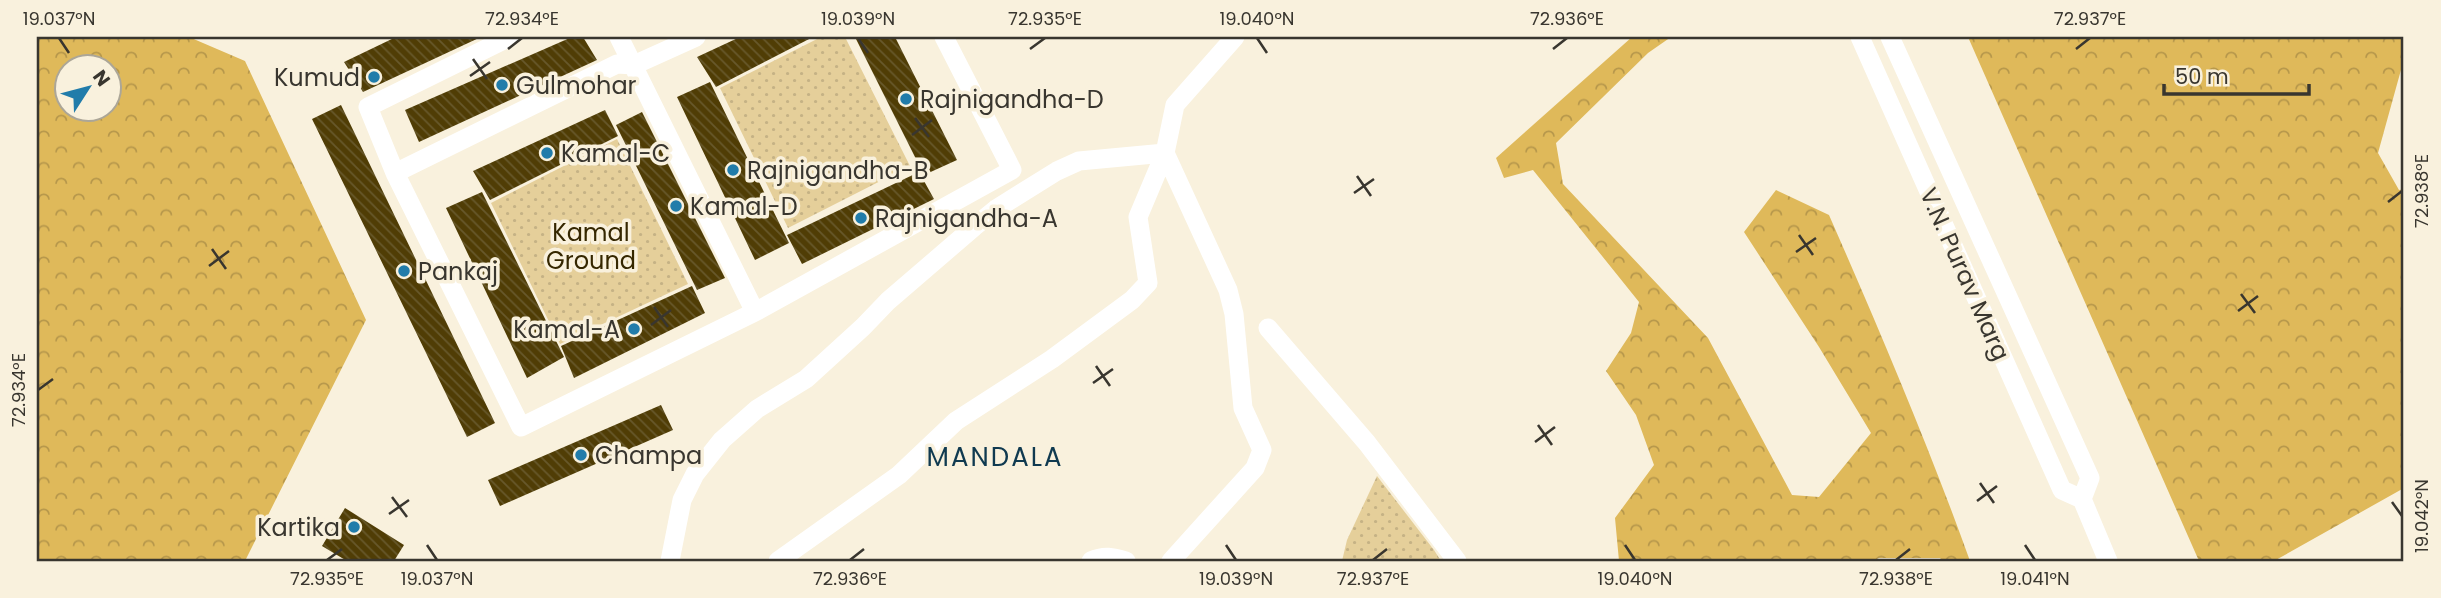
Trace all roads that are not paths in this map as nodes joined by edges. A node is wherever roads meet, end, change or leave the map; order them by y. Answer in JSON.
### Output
{"nodes":[{"id":1,"x":510,"y":37,"type":"edge"},
{"id":2,"x":619,"y":37,"type":"edge"},
{"id":3,"x":696,"y":37,"type":"edge"},
{"id":4,"x":944,"y":37,"type":"edge"},
{"id":5,"x":1235,"y":37,"type":"edge"},
{"id":6,"x":1860,"y":37,"type":"edge"},
{"id":7,"x":1889,"y":37,"type":"edge"},
{"id":8,"x":634,"y":65,"type":"junction"},
{"id":9,"x":1165,"y":153,"type":"junction"},
{"id":10,"x":395,"y":173,"type":"junction"},
{"id":11,"x":755,"y":312,"type":"junction"},
{"id":12,"x":1268,"y":328,"type":"dead end"},
{"id":13,"x":2082,"y":499,"type":"junction"},
{"id":14,"x":670,"y":561,"type":"edge"},
{"id":15,"x":778,"y":561,"type":"edge"},
{"id":16,"x":1091,"y":561,"type":"edge"},
{"id":17,"x":1126,"y":561,"type":"edge"},
{"id":18,"x":1171,"y":561,"type":"edge"},
{"id":19,"x":1457,"y":561,"type":"edge"},
{"id":20,"x":2108,"y":561,"type":"edge"}],
"edges":[{"from":1,"to":10,"type":"street"},
{"from":2,"to":8,"type":"street"},
{"from":3,"to":8,"type":"street"},
{"from":4,"to":11,"type":"street"},
{"from":5,"to":9,"type":"street"},
{"from":6,"to":13,"type":"street","name":"V.N. Purav Marg"},
{"from":7,"to":13,"type":"street","name":"V.N. Purav Marg"},
{"from":8,"to":10,"type":"street"},
{"from":8,"to":11,"type":"street"},
{"from":9,"to":14,"type":"street"},
{"from":9,"to":15,"type":"street"},
{"from":9,"to":18,"type":"street"},
{"from":10,"to":11,"type":"street"},
{"from":12,"to":19,"type":"street"},
{"from":13,"to":20,"type":"street","name":"V.N. Purav Marg"},
{"from":16,"to":17,"type":"street"}]}
